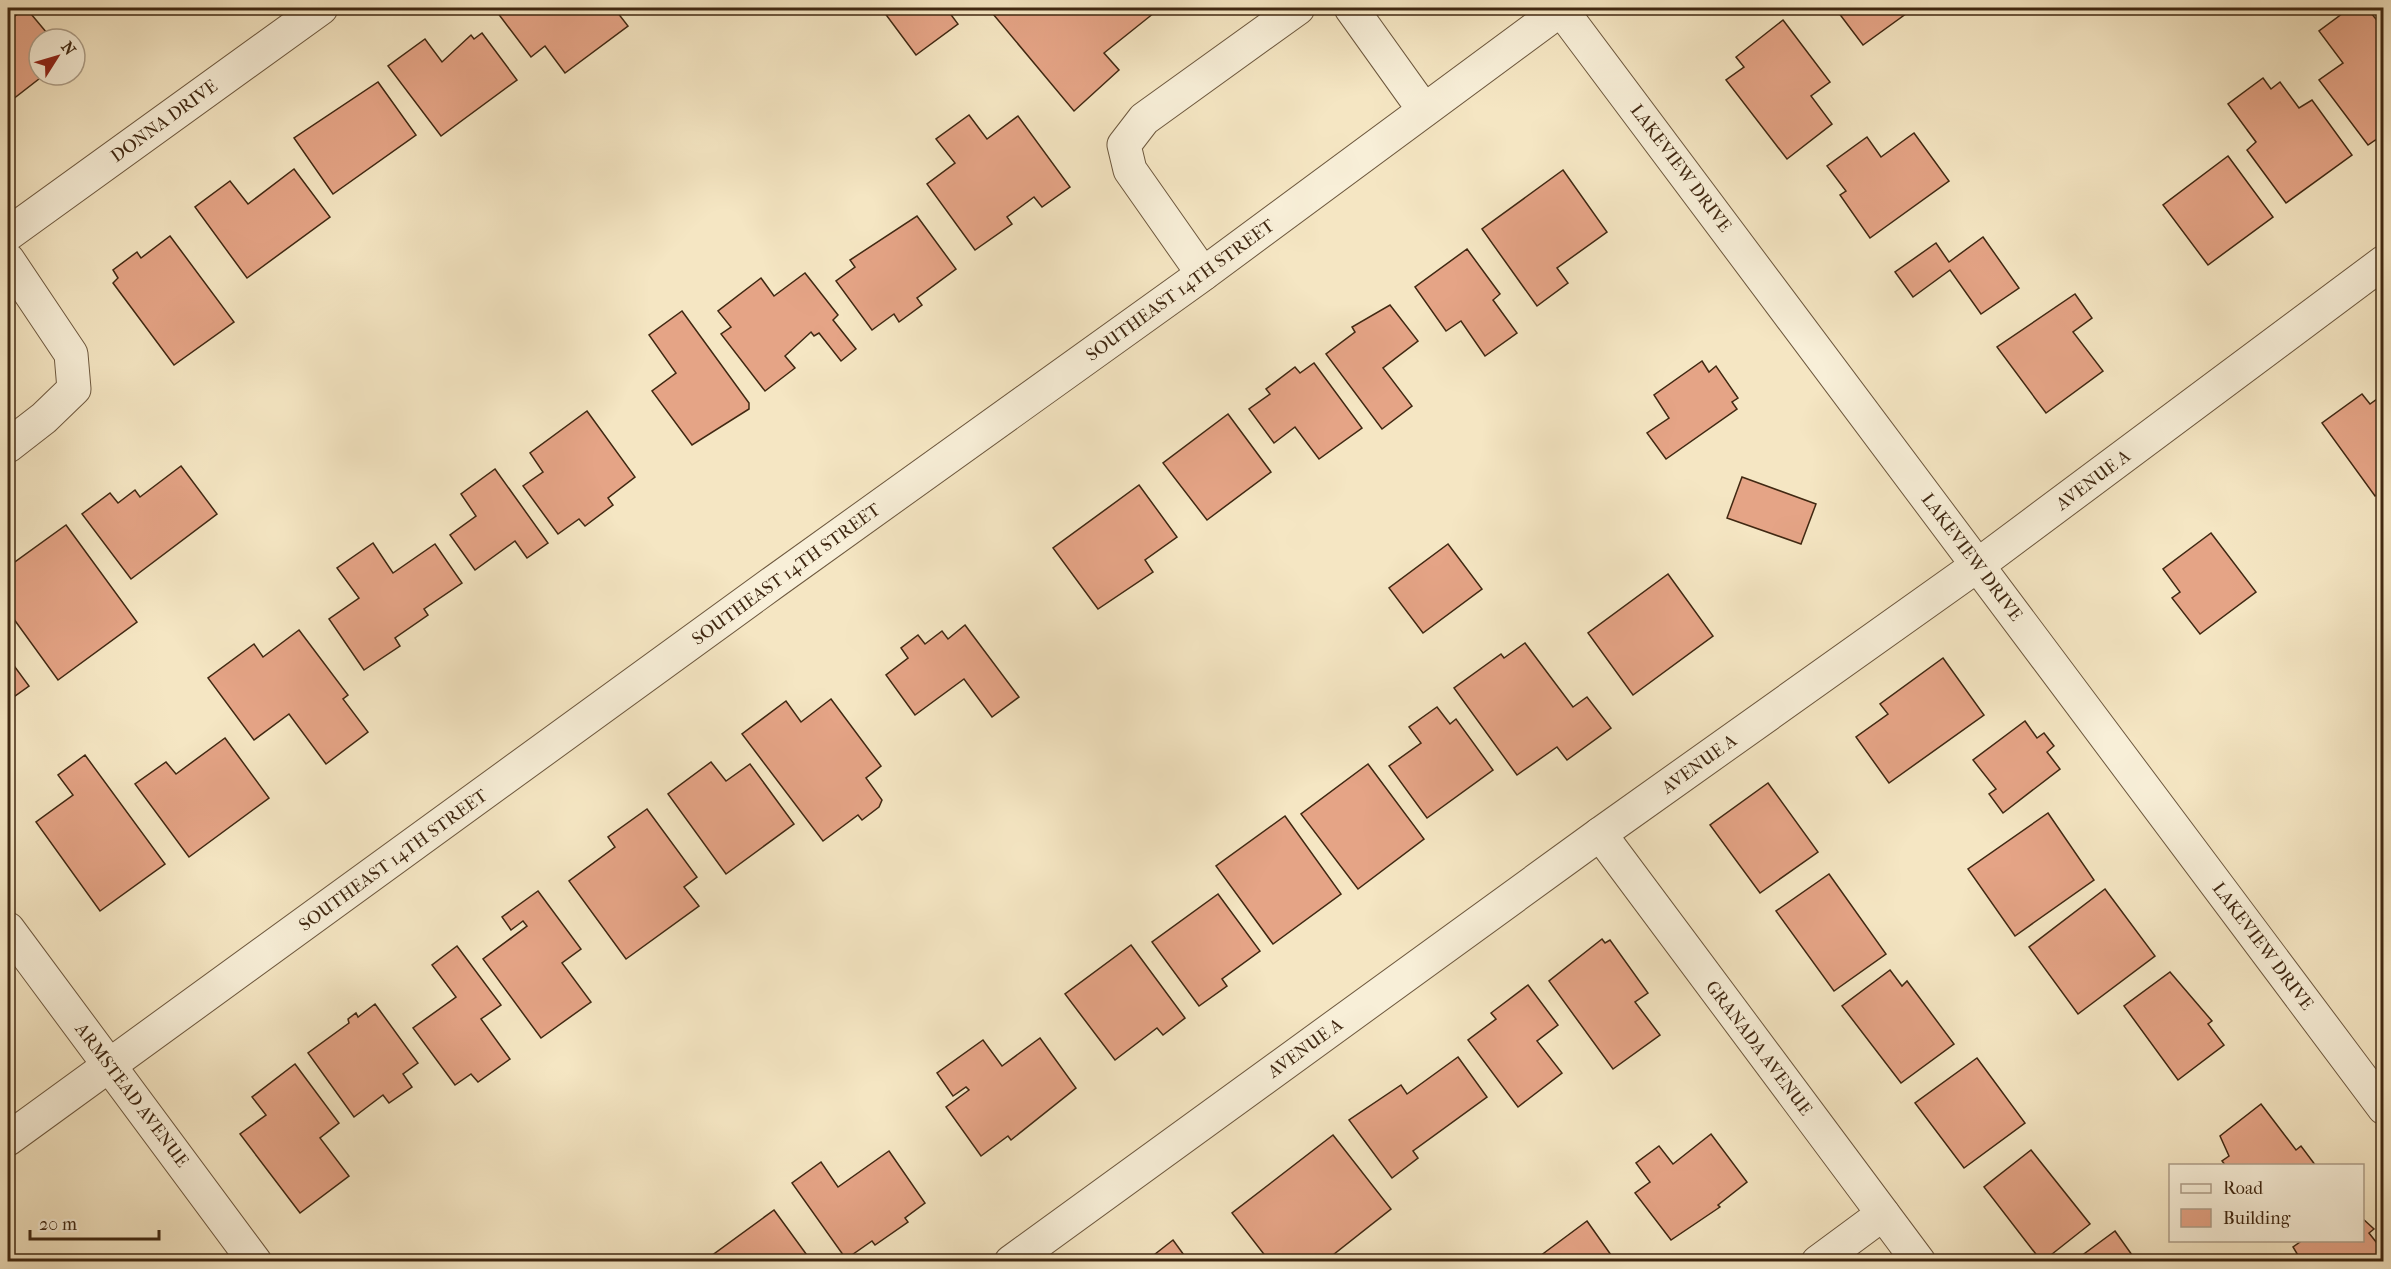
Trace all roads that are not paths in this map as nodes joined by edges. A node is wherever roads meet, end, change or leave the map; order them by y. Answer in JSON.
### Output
{"nodes":[{"id":1,"x":321,"y":8,"type":"edge"},
{"id":2,"x":1298,"y":8,"type":"edge"},
{"id":3,"x":1351,"y":8,"type":"edge"},
{"id":4,"x":1562,"y":8,"type":"edge"},
{"id":5,"x":1424,"y":110,"type":"junction"},
{"id":6,"x":8,"y":234,"type":"edge"},
{"id":7,"x":8,"y":261,"type":"edge"},
{"id":8,"x":2384,"y":262,"type":"edge"},
{"id":9,"x":1203,"y":274,"type":"junction"},
{"id":10,"x":8,"y":446,"type":"edge"},
{"id":11,"x":1978,"y":565,"type":"junction"},
{"id":12,"x":1600,"y":834,"type":"junction"},
{"id":13,"x":8,"y":929,"type":"edge"},
{"id":14,"x":110,"y":1065,"type":"junction"},
{"id":15,"x":2384,"y":1108,"type":"edge"},
{"id":16,"x":8,"y":1139,"type":"edge"},
{"id":17,"x":1883,"y":1214,"type":"junction"},
{"id":18,"x":255,"y":1262,"type":"edge"},
{"id":19,"x":1011,"y":1262,"type":"edge"},
{"id":20,"x":1818,"y":1262,"type":"edge"},
{"id":21,"x":1919,"y":1262,"type":"edge"}],
"edges":[{"from":1,"to":6,"type":"street","name":"DONNA DRIVE"},
{"from":2,"to":9,"type":"street"},
{"from":3,"to":5,"type":"street"},
{"from":4,"to":5,"type":"street","name":"SOUTHEAST 14TH STREET"},
{"from":4,"to":11,"type":"street","name":"LAKEVIEW DRIVE"},
{"from":5,"to":9,"type":"street","name":"SOUTHEAST 14TH STREET"},
{"from":7,"to":10,"type":"street"},
{"from":8,"to":11,"type":"street","name":"AVENUE A"},
{"from":9,"to":14,"type":"street","name":"SOUTHEAST 14TH STREET"},
{"from":11,"to":12,"type":"street","name":"AVENUE A"},
{"from":11,"to":15,"type":"street","name":"LAKEVIEW DRIVE"},
{"from":12,"to":17,"type":"street","name":"GRANADA AVENUE"},
{"from":12,"to":19,"type":"street","name":"AVENUE A"},
{"from":13,"to":14,"type":"street","name":"ARMSTEAD AVENUE"},
{"from":14,"to":16,"type":"street","name":"SOUTHEAST 14TH STREET"},
{"from":14,"to":18,"type":"street","name":"ARMSTEAD AVENUE"},
{"from":17,"to":20,"type":"street"},
{"from":17,"to":21,"type":"street","name":"GRANADA AVENUE"}]}
